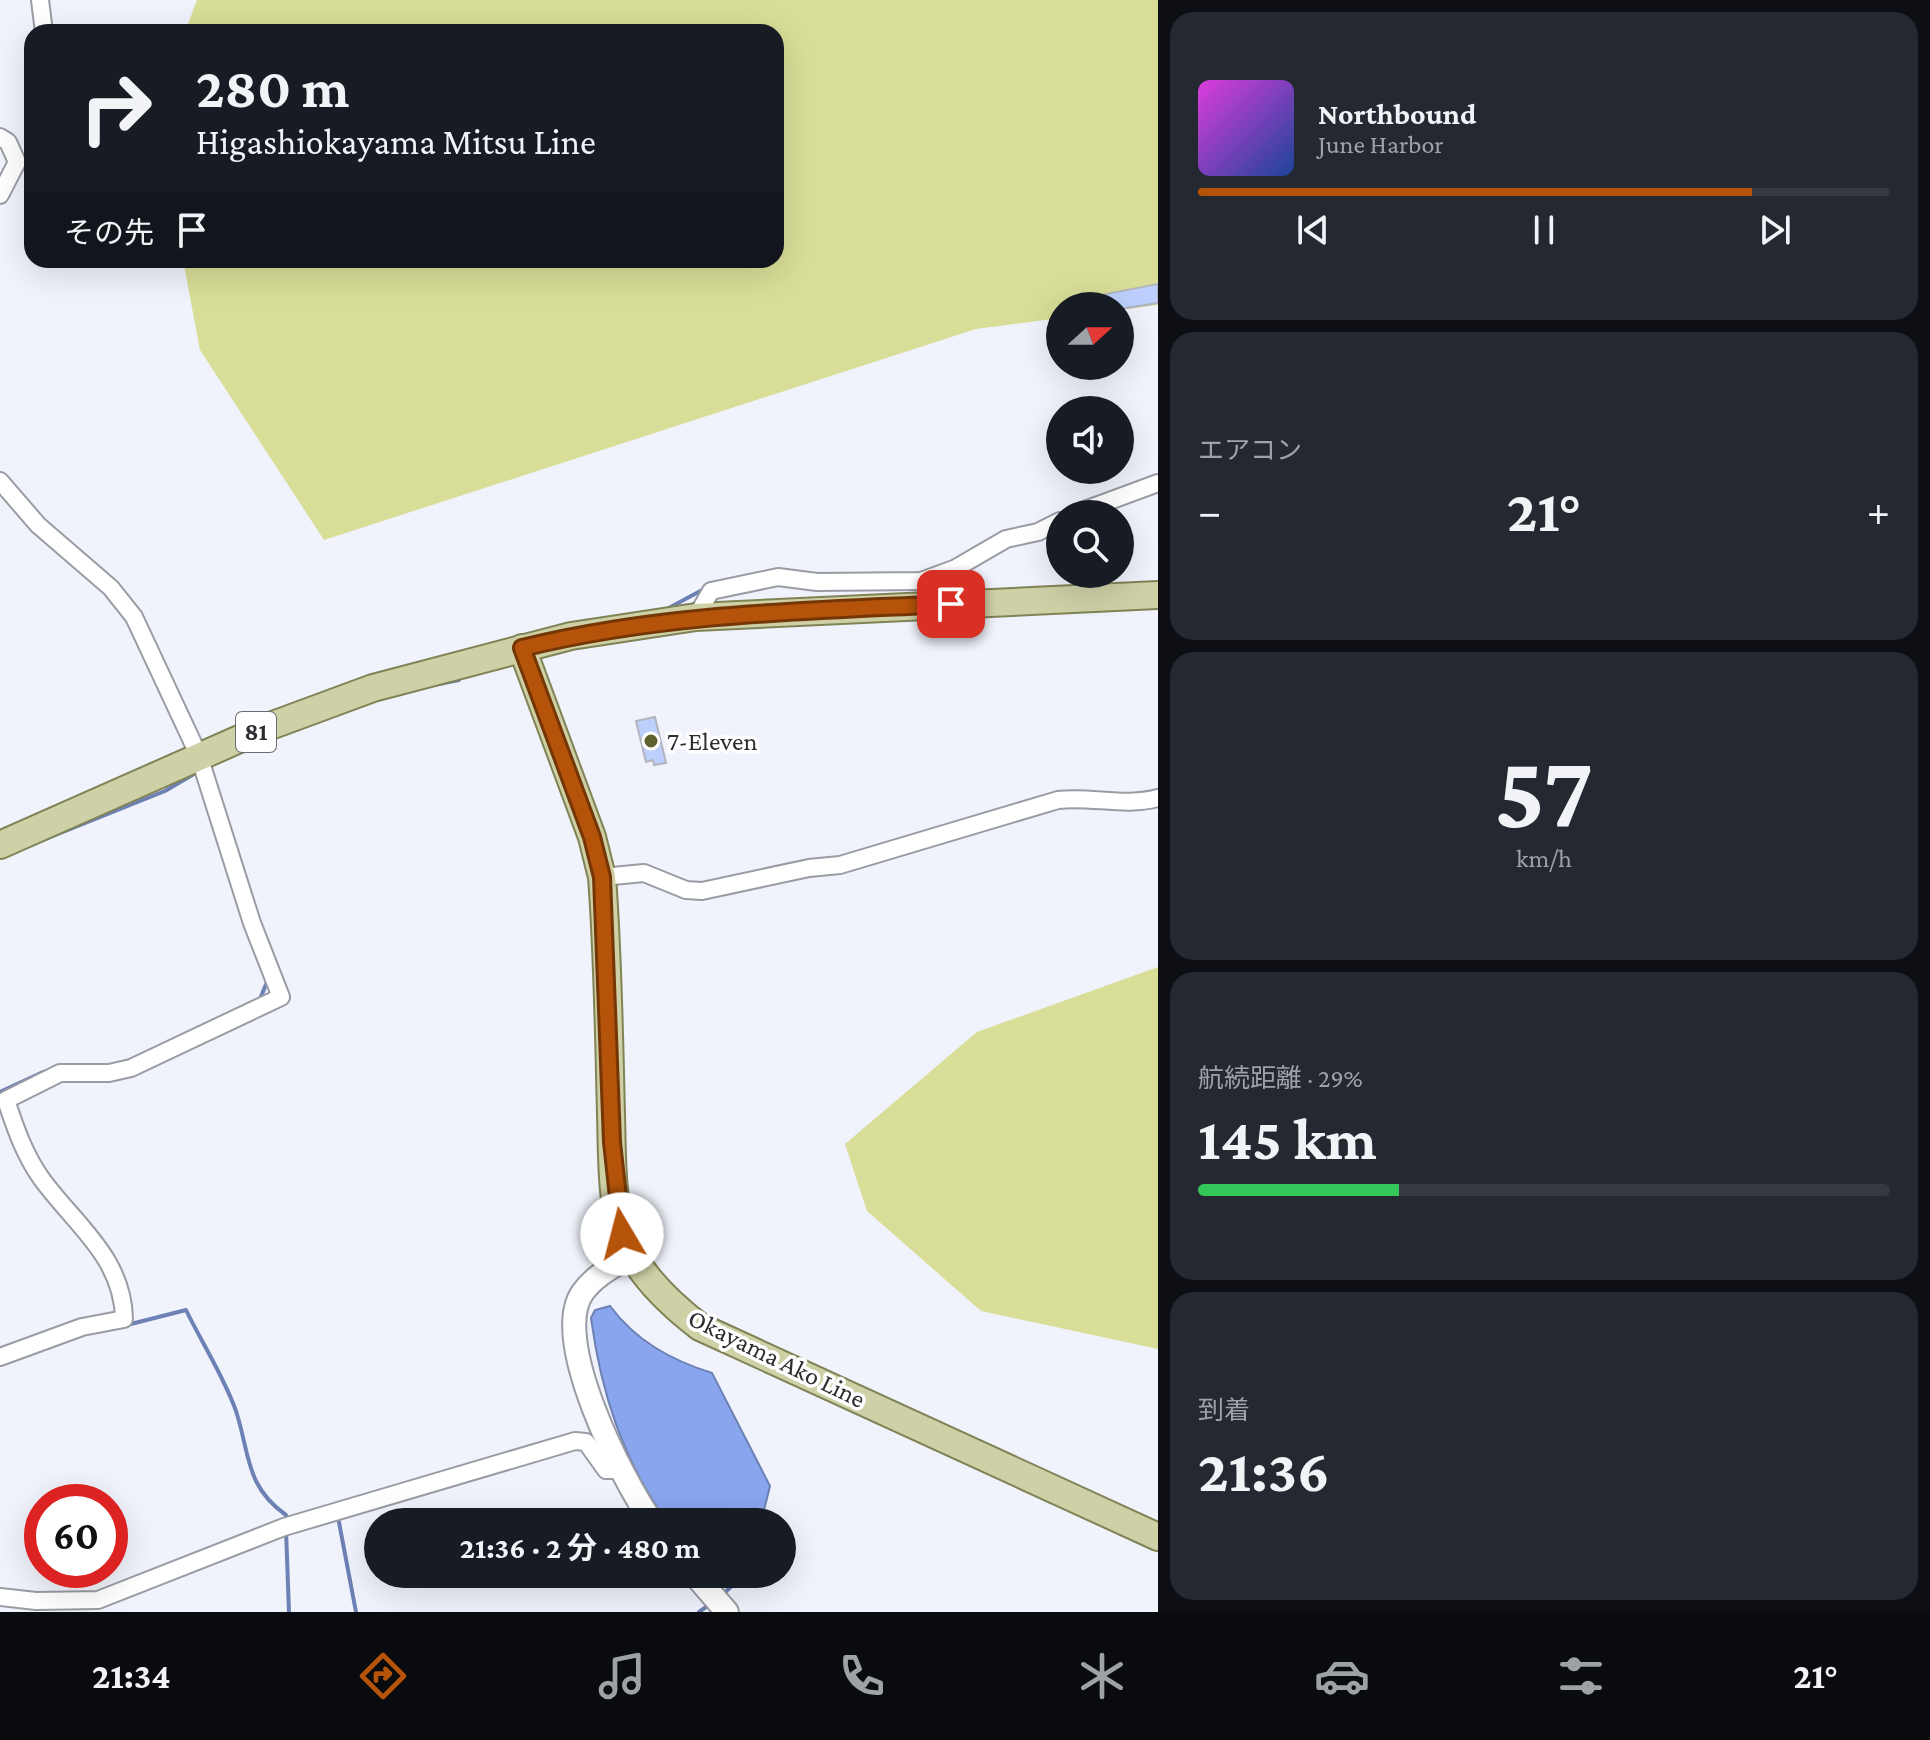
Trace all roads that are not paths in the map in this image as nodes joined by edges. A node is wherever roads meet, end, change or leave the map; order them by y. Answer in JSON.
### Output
{"nodes":[{"id":1,"x":40,"y":0,"type":"edge"},
{"id":2,"x":43,"y":24,"type":"edge"},
{"id":3,"x":0,"y":137,"type":"edge"},
{"id":4,"x":0,"y":195,"type":"edge"},
{"id":5,"x":0,"y":481,"type":"edge"},
{"id":6,"x":1158,"y":483,"type":"edge"},
{"id":7,"x":1112,"y":500,"type":"edge"},
{"id":8,"x":1046,"y":528,"type":"edge"},
{"id":9,"x":1158,"y":595,"type":"edge"},
{"id":10,"x":696,"y":617,"type":"junction"},
{"id":11,"x":522,"y":648,"type":"junction"},
{"id":12,"x":199,"y":756,"type":"junction"},
{"id":13,"x":1158,"y":798,"type":"edge"},
{"id":14,"x":2,"y":839,"type":"edge"},
{"id":15,"x":602,"y":877,"type":"junction"},
{"id":16,"x":633,"y":1254,"type":"junction"},
{"id":17,"x":0,"y":1357,"type":"edge"},
{"id":18,"x":620,"y":1470,"type":"junction"},
{"id":19,"x":643,"y":1508,"type":"edge"},
{"id":20,"x":1158,"y":1537,"type":"edge"},
{"id":21,"x":706,"y":1588,"type":"edge"},
{"id":22,"x":0,"y":1597,"type":"edge"},
{"id":23,"x":102,"y":1606,"type":"edge"},
{"id":24,"x":727,"y":1612,"type":"edge"}],
"edges":[{"from":1,"to":2,"type":"street"},
{"from":3,"to":4,"type":"street"},
{"from":5,"to":12,"type":"street"},
{"from":6,"to":7,"type":"street"},
{"from":8,"to":10,"type":"street"},
{"from":9,"to":10,"type":"main road","number":"81"},
{"from":10,"to":11,"type":"main road","number":"81"},
{"from":11,"to":12,"type":"main road","number":"81"},
{"from":11,"to":15,"type":"main road","name":"Okayama Ako Line"},
{"from":12,"to":14,"type":"main road","number":"81"},
{"from":12,"to":17,"type":"street"},
{"from":13,"to":15,"type":"street"},
{"from":15,"to":16,"type":"main road","name":"Okayama Ako Line"},
{"from":16,"to":18,"type":"street"},
{"from":16,"to":20,"type":"main road","name":"Okayama Ako Line"},
{"from":18,"to":19,"type":"street"},
{"from":18,"to":23,"type":"street"},
{"from":21,"to":24,"type":"street"},
{"from":22,"to":23,"type":"street"}]}
